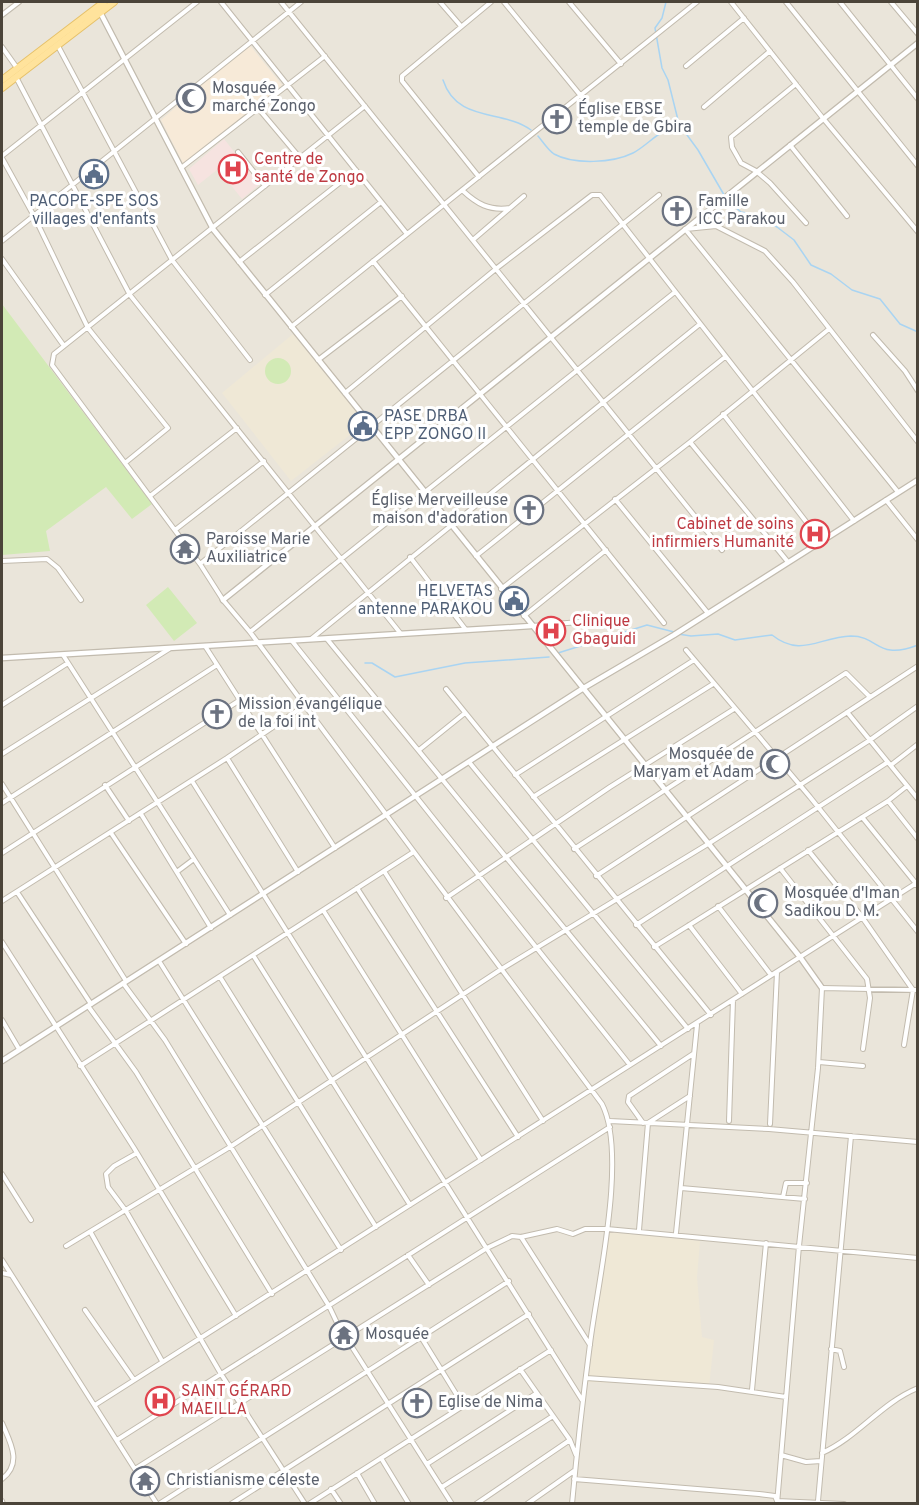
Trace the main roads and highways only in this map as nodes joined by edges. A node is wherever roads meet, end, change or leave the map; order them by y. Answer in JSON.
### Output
{"nodes":[{"id":1,"x":104,"y":2,"type":"edge"},
{"id":2,"x":114,"y":2,"type":"edge"},
{"id":3,"x":2,"y":80,"type":"edge"},
{"id":4,"x":2,"y":88,"type":"edge"}],
"edges":[{"from":1,"to":3,"type":"main road"},
{"from":2,"to":4,"type":"main road"}]}
